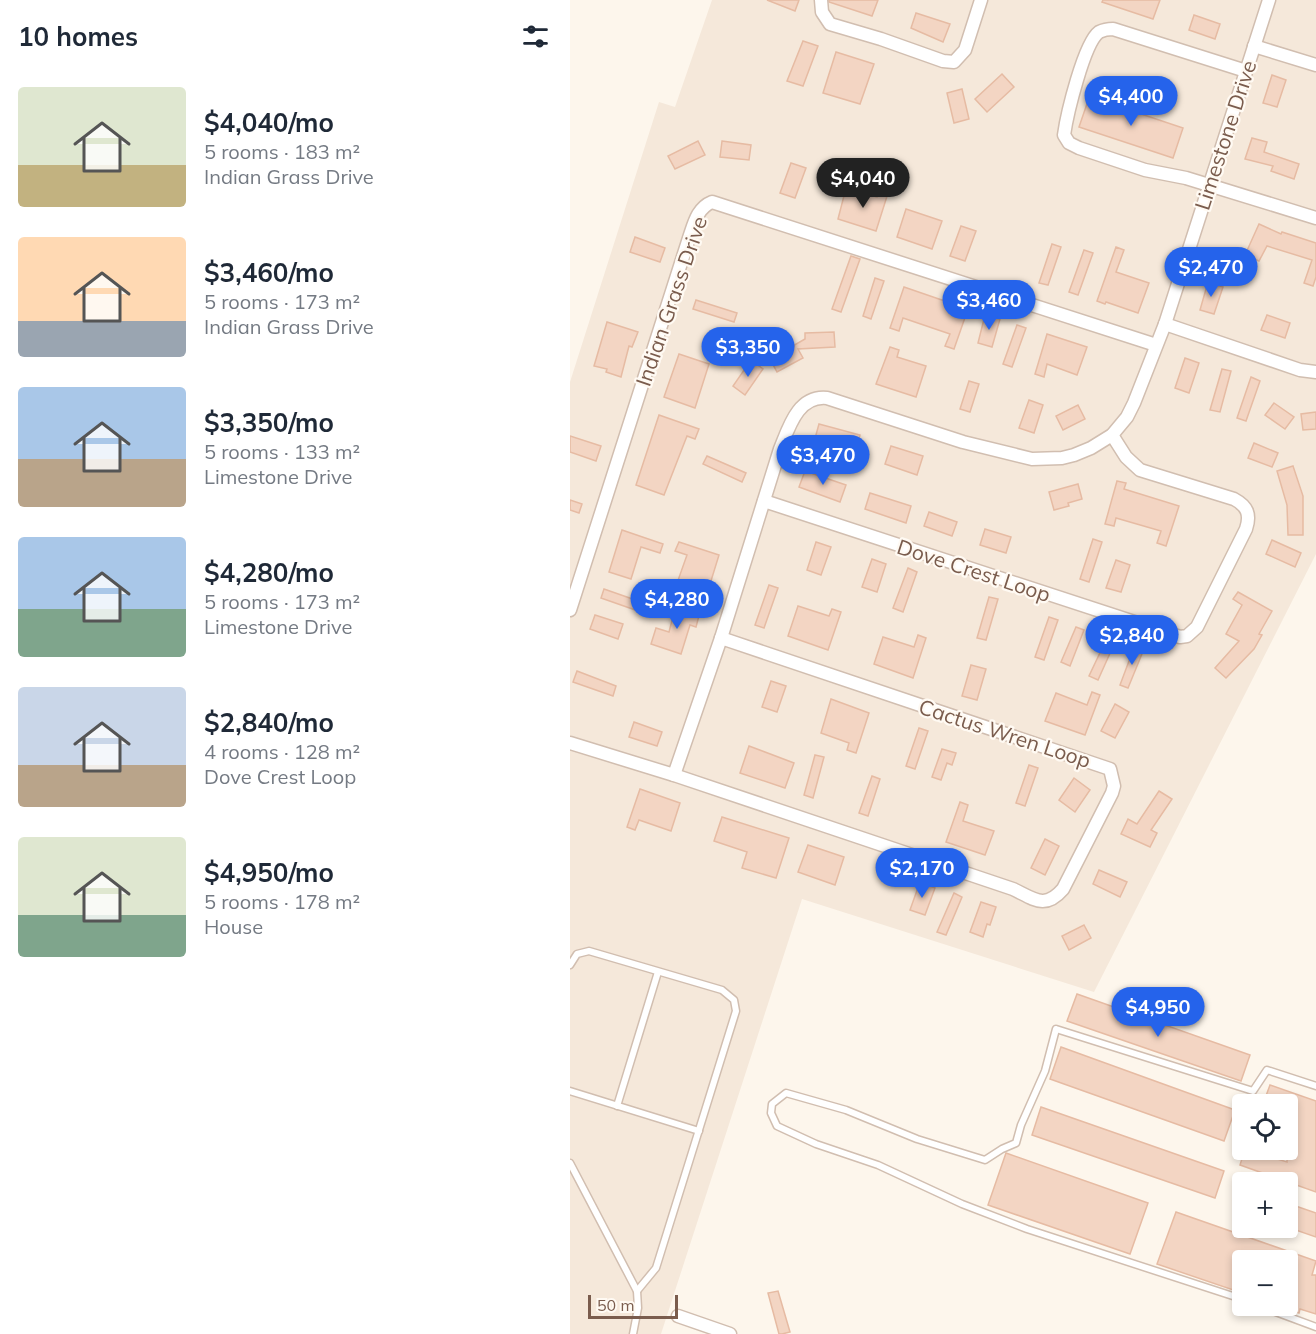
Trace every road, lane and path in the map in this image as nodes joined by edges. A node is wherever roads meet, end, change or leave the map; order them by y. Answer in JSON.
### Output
{"nodes":[{"id":1,"x":821,"y":0,"type":"edge"},
{"id":2,"x":981,"y":0,"type":"edge"},
{"id":3,"x":1269,"y":0,"type":"edge"},
{"id":4,"x":1254,"y":46,"type":"junction"},
{"id":5,"x":1316,"y":65,"type":"edge"},
{"id":6,"x":1246,"y":71,"type":"junction"},
{"id":7,"x":1209,"y":185,"type":"junction"},
{"id":8,"x":1316,"y":218,"type":"edge"},
{"id":9,"x":1165,"y":324,"type":"junction"},
{"id":10,"x":1156,"y":345,"type":"junction"},
{"id":11,"x":1316,"y":372,"type":"edge"},
{"id":12,"x":1112,"y":435,"type":"junction"},
{"id":13,"x":764,"y":501,"type":"junction"},
{"id":14,"x":570,"y":610,"type":"edge"},
{"id":15,"x":720,"y":638,"type":"junction"},
{"id":16,"x":570,"y":743,"type":"edge"},
{"id":17,"x":674,"y":775,"type":"junction"},
{"id":18,"x":570,"y":965,"type":"edge"},
{"id":19,"x":658,"y":972,"type":"junction"},
{"id":20,"x":1316,"y":1086,"type":"edge"},
{"id":21,"x":570,"y":1091,"type":"edge"},
{"id":22,"x":617,"y":1106,"type":"junction"},
{"id":23,"x":699,"y":1131,"type":"junction"},
{"id":24,"x":570,"y":1163,"type":"edge"},
{"id":25,"x":637,"y":1291,"type":"junction"},
{"id":26,"x":1232,"y":1296,"type":"edge"},
{"id":27,"x":678,"y":1316,"type":"dead end"},
{"id":28,"x":1286,"y":1316,"type":"edge"},
{"id":29,"x":1316,"y":1327,"type":"edge"},
{"id":30,"x":633,"y":1334,"type":"edge"},
{"id":31,"x":730,"y":1334,"type":"edge"}],
"edges":[{"from":1,"to":2,"type":"street"},
{"from":3,"to":4,"type":"street","name":"Limestone Drive"},
{"from":4,"to":5,"type":"street"},
{"from":4,"to":6,"type":"street","name":"Limestone Drive"},
{"from":6,"to":7,"type":"street","name":"Limestone Drive"},
{"from":6,"to":7,"type":"street"},
{"from":7,"to":8,"type":"street"},
{"from":7,"to":9,"type":"street","name":"Limestone Drive"},
{"from":9,"to":10,"type":"street","name":"Limestone Drive"},
{"from":9,"to":11,"type":"street"},
{"from":10,"to":12,"type":"street","name":"Limestone Drive"},
{"from":10,"to":14,"type":"street","name":"Indian Grass Drive"},
{"from":12,"to":13,"type":"street","name":"Limestone Drive"},
{"from":12,"to":13,"type":"street","name":"Dove Crest Loop"},
{"from":13,"to":15,"type":"street","name":"Limestone Drive"},
{"from":15,"to":17,"type":"street","name":"Limestone Drive"},
{"from":15,"to":17,"type":"street","name":"Cactus Wren Loop"},
{"from":16,"to":17,"type":"street"},
{"from":18,"to":19,"type":"lane"},
{"from":19,"to":22,"type":"lane"},
{"from":19,"to":23,"type":"lane"},
{"from":20,"to":26,"type":"lane"},
{"from":21,"to":22,"type":"lane"},
{"from":22,"to":23,"type":"lane"},
{"from":23,"to":25,"type":"lane"},
{"from":24,"to":25,"type":"lane"},
{"from":25,"to":30,"type":"lane"},
{"from":27,"to":31,"type":"street"},
{"from":28,"to":29,"type":"lane"}]}
